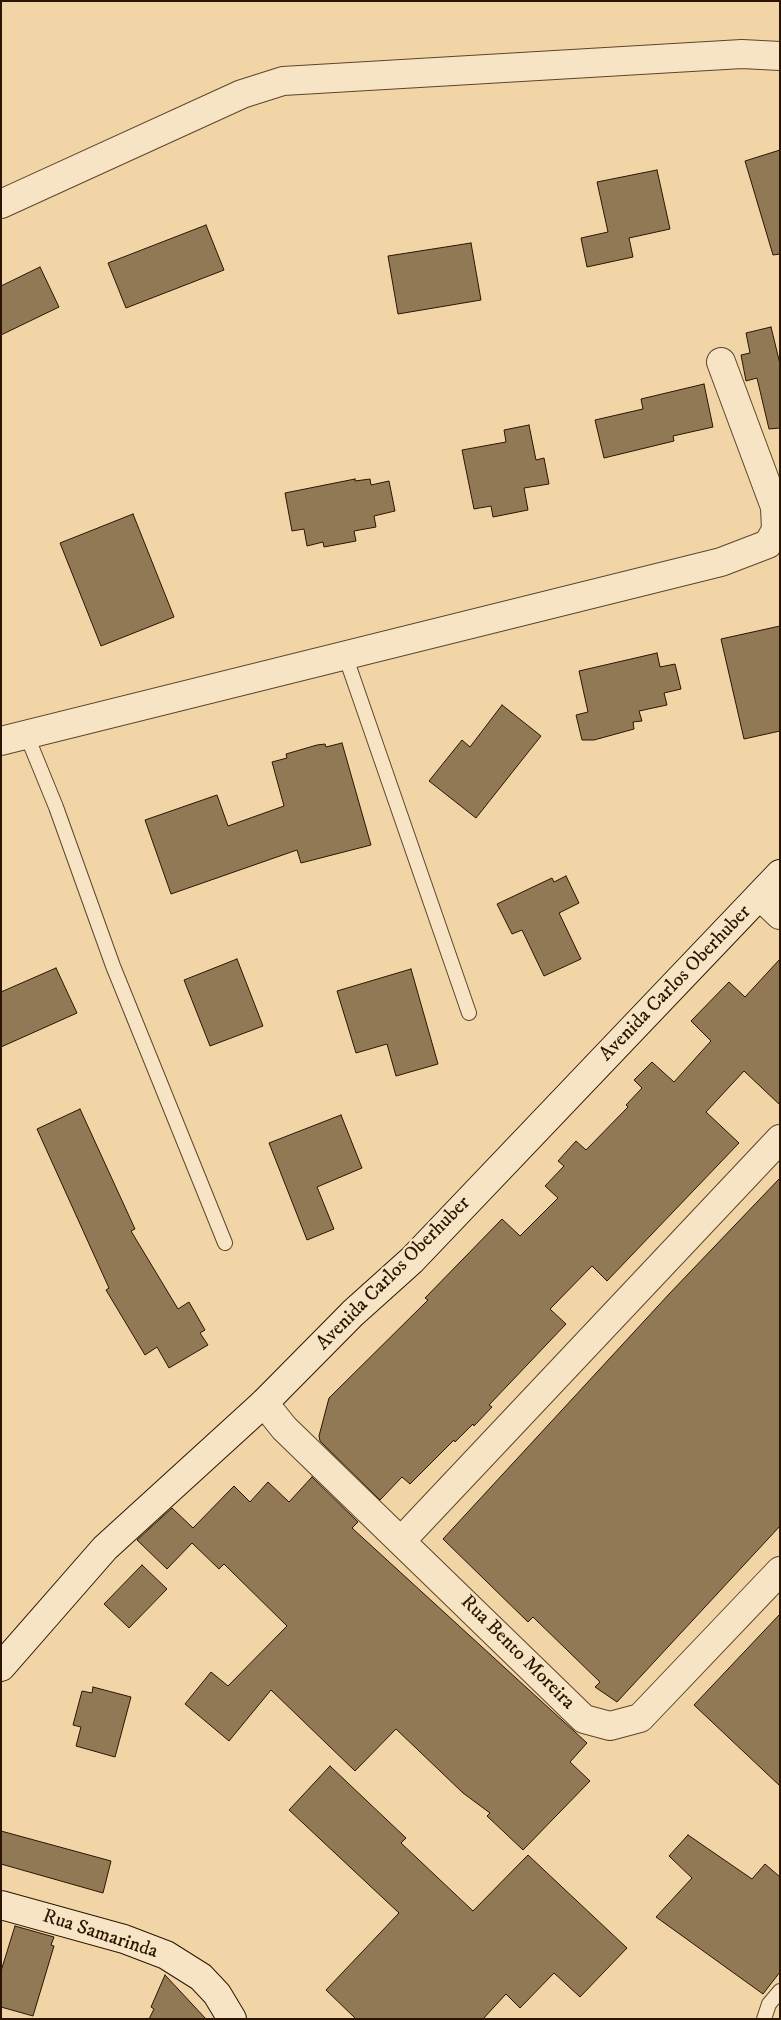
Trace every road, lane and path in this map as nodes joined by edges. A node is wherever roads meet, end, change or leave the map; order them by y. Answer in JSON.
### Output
{"nodes":[{"id":1,"x":780,"y":56,"type":"edge"},
{"id":2,"x":1,"y":204,"type":"edge"},
{"id":3,"x":721,"y":362,"type":"dead end"},
{"id":4,"x":345,"y":655,"type":"junction"},
{"id":5,"x":27,"y":736,"type":"junction"},
{"id":6,"x":1,"y":741,"type":"edge"},
{"id":7,"x":780,"y":874,"type":"edge"},
{"id":8,"x":760,"y":896,"type":"junction"},
{"id":9,"x":780,"y":915,"type":"edge"},
{"id":10,"x":469,"y":1013,"type":"dead end"},
{"id":11,"x":780,"y":1139,"type":"edge"},
{"id":12,"x":225,"y":1243,"type":"dead end"},
{"id":13,"x":264,"y":1403,"type":"junction"},
{"id":14,"x":402,"y":1540,"type":"junction"},
{"id":15,"x":780,"y":1570,"type":"edge"},
{"id":16,"x":1,"y":1667,"type":"edge"},
{"id":17,"x":1,"y":1904,"type":"edge"},
{"id":18,"x":780,"y":1991,"type":"edge"},
{"id":19,"x":232,"y":2019,"type":"edge"},
{"id":20,"x":764,"y":2019,"type":"edge"}],
"edges":[{"from":1,"to":2,"type":"street"},
{"from":3,"to":4,"type":"street"},
{"from":4,"to":5,"type":"street"},
{"from":4,"to":10,"type":"lane"},
{"from":5,"to":6,"type":"street"},
{"from":5,"to":12,"type":"lane"},
{"from":7,"to":8,"type":"street","name":"Avenida Carlos Oberhuber"},
{"from":8,"to":9,"type":"street"},
{"from":8,"to":13,"type":"street","name":"Avenida Carlos Oberhuber"},
{"from":11,"to":14,"type":"street"},
{"from":13,"to":14,"type":"street","name":"Rua Bento Moreira"},
{"from":13,"to":16,"type":"street","name":"Avenida Carlos Oberhuber"},
{"from":14,"to":15,"type":"street","name":"Rua Bento Moreira"},
{"from":17,"to":19,"type":"street","name":"Rua Samarinda"},
{"from":18,"to":20,"type":"lane"}]}
